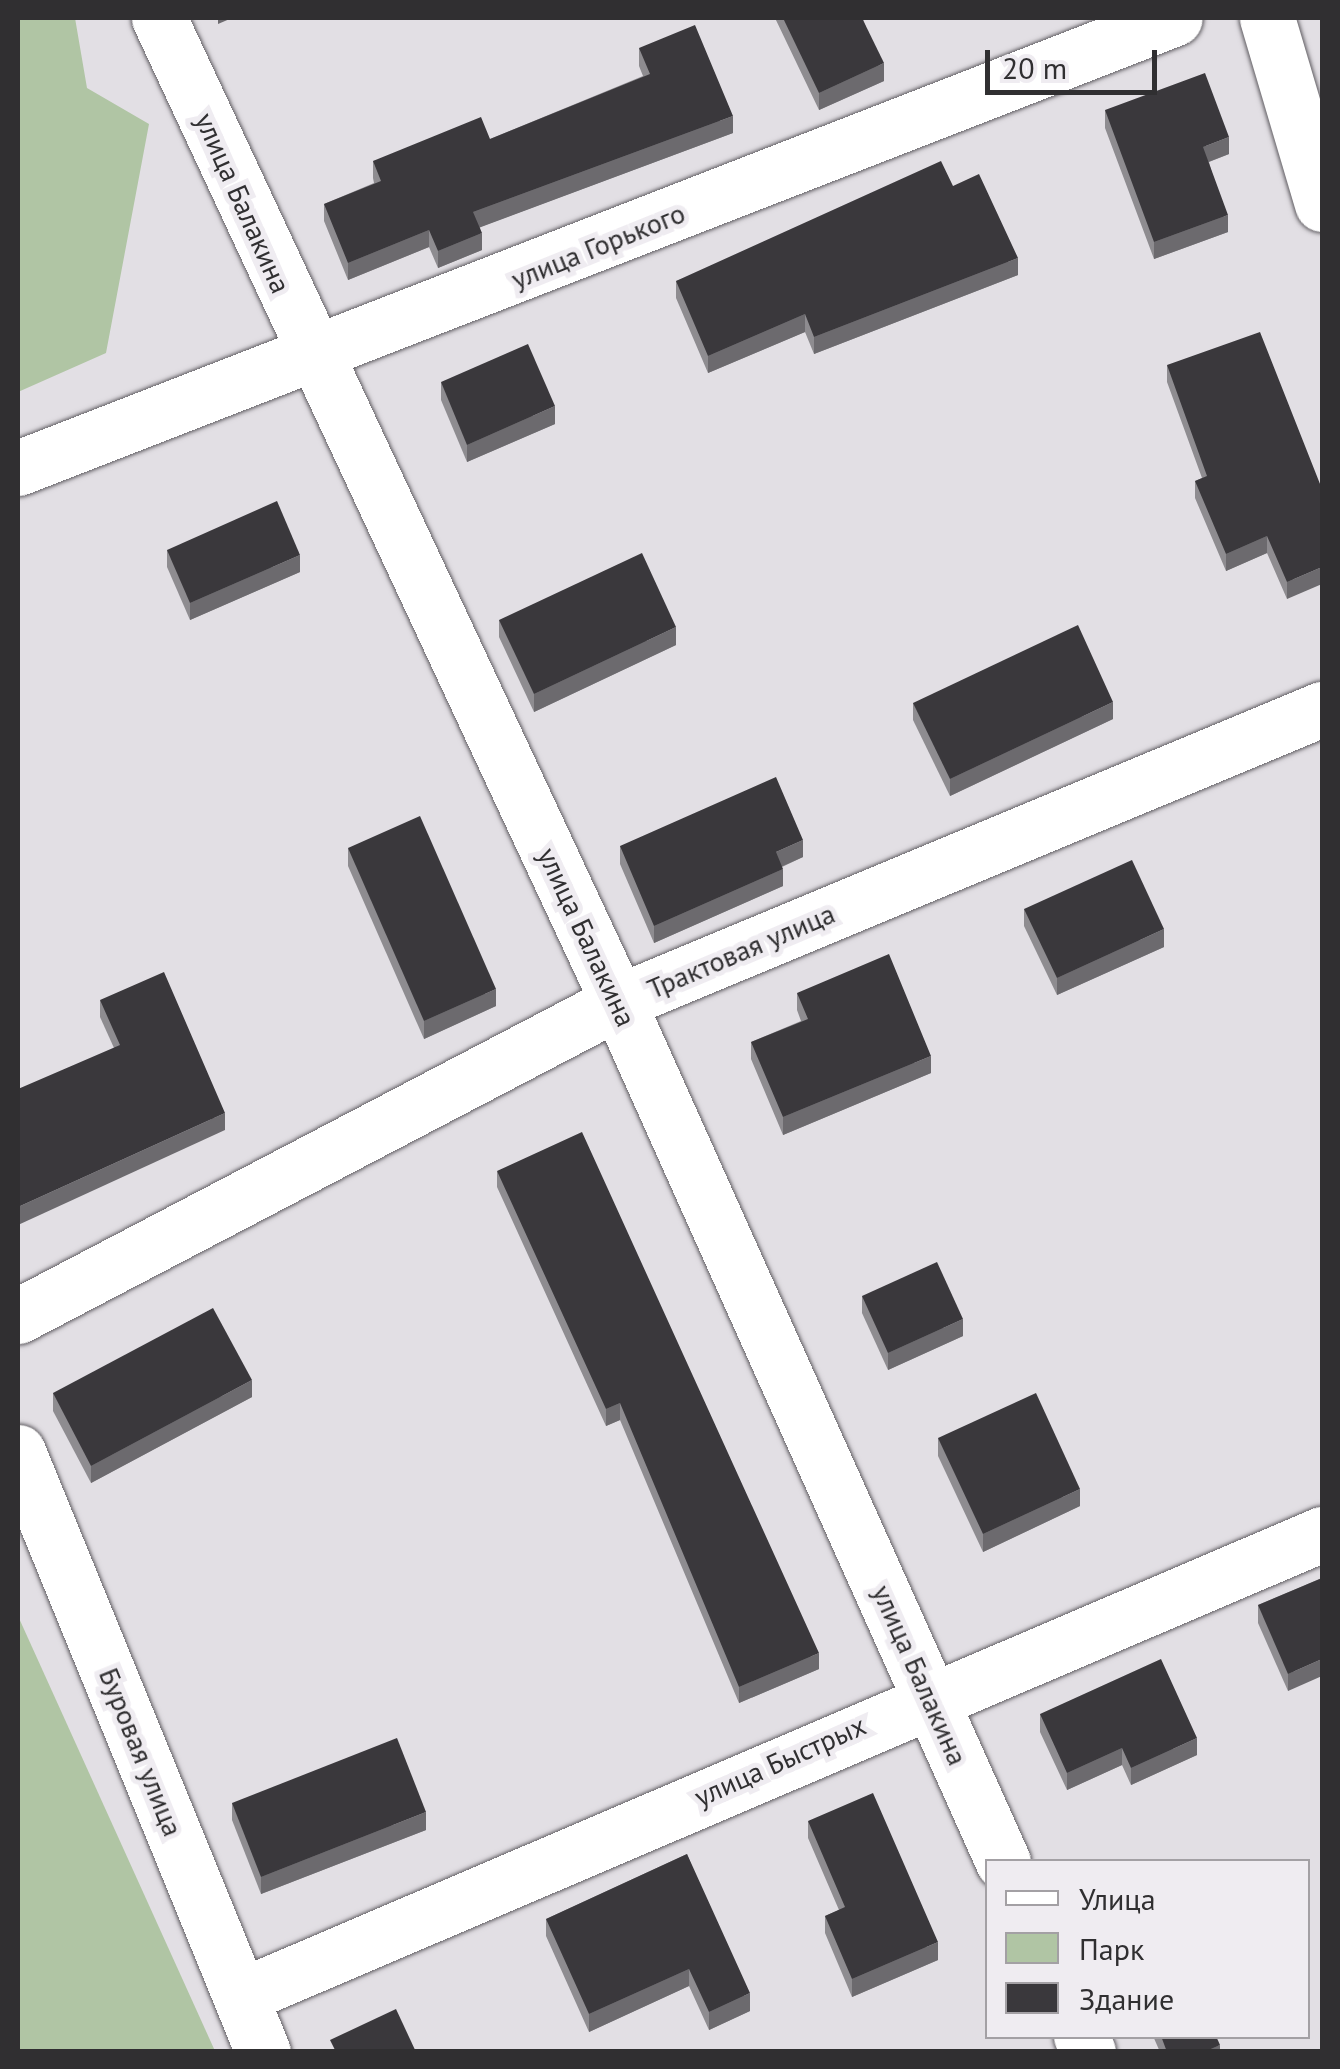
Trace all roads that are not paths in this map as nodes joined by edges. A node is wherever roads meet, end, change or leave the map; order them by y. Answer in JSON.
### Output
{"nodes":[{"id":1,"x":159,"y":18,"type":"edge"},
{"id":2,"x":1176,"y":18,"type":"edge"},
{"id":3,"x":1267,"y":18,"type":"edge"},
{"id":4,"x":1322,"y":204,"type":"edge"},
{"id":5,"x":313,"y":359,"type":"junction"},
{"id":6,"x":18,"y":468,"type":"edge"},
{"id":7,"x":1322,"y":709,"type":"edge"},
{"id":8,"x":618,"y":1002,"type":"junction"},
{"id":9,"x":18,"y":1316,"type":"edge"},
{"id":10,"x":18,"y":1452,"type":"edge"},
{"id":11,"x":1322,"y":1534,"type":"edge"},
{"id":12,"x":929,"y":1696,"type":"junction"},
{"id":13,"x":1002,"y":1859,"type":"edge"},
{"id":14,"x":241,"y":1996,"type":"junction"},
{"id":15,"x":263,"y":2052,"type":"edge"}],
"edges":[{"from":1,"to":5,"type":"street","name":"улица Балакина"},
{"from":2,"to":5,"type":"street","name":"улица Горького"},
{"from":3,"to":4,"type":"street"},
{"from":5,"to":6,"type":"street","name":"улица Горького"},
{"from":5,"to":8,"type":"street","name":"улица Балакина"},
{"from":7,"to":8,"type":"street","name":"Трактовая улица"},
{"from":8,"to":9,"type":"street","name":"Трактовая улица"},
{"from":8,"to":12,"type":"street","name":"улица Балакина"},
{"from":10,"to":14,"type":"street","name":"Буровая улица"},
{"from":11,"to":12,"type":"street","name":"улица Быстрых"},
{"from":12,"to":13,"type":"street","name":"улица Балакина"},
{"from":12,"to":14,"type":"street","name":"улица Быстрых"},
{"from":14,"to":15,"type":"street","name":"Буровая улица"}]}
